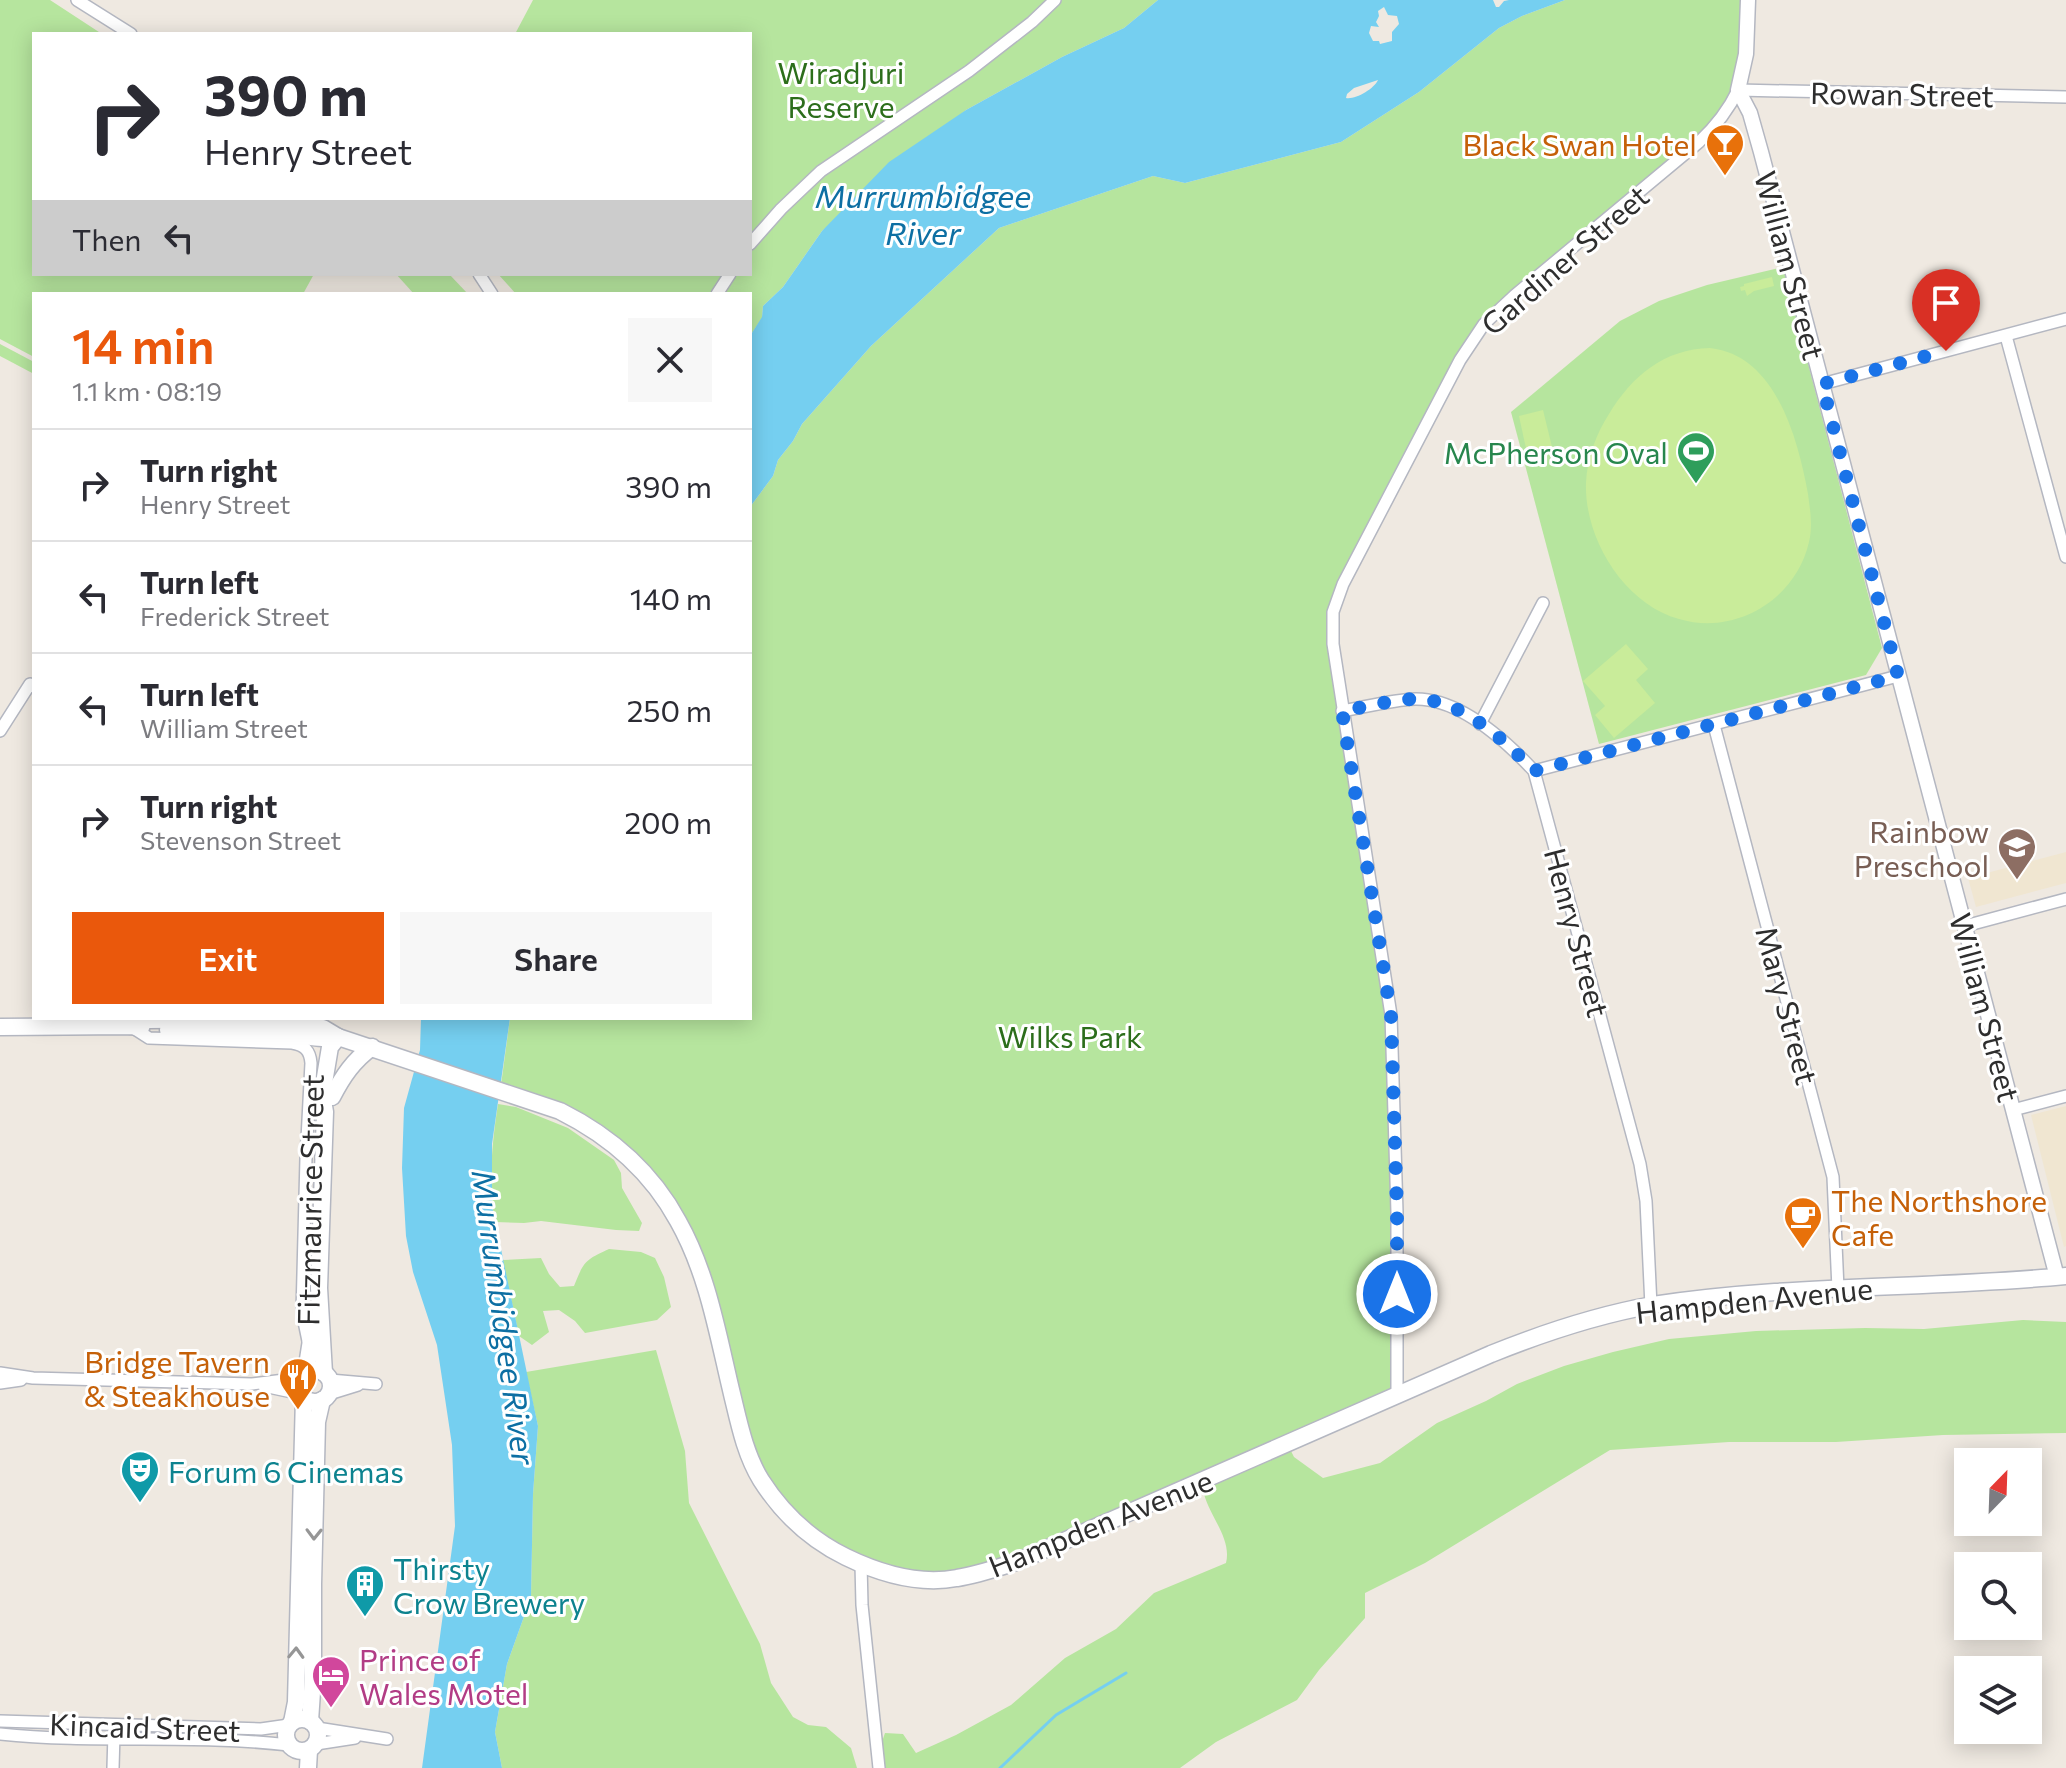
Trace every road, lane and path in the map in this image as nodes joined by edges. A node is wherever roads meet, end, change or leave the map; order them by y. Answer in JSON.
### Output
{"nodes":[{"id":1,"x":77,"y":0,"type":"edge"},
{"id":2,"x":1055,"y":0,"type":"edge"},
{"id":3,"x":1748,"y":0,"type":"edge"},
{"id":4,"x":128,"y":32,"type":"edge"},
{"id":5,"x":1738,"y":90,"type":"junction"},
{"id":6,"x":2066,"y":97,"type":"edge"},
{"id":7,"x":752,"y":242,"type":"edge"},
{"id":8,"x":2066,"y":319,"type":"edge"},
{"id":9,"x":2006,"y":336,"type":"junction"},
{"id":10,"x":1822,"y":384,"type":"junction"},
{"id":11,"x":2066,"y":557,"type":"edge"},
{"id":12,"x":1543,"y":603,"type":"dead end"},
{"id":13,"x":1898,"y":676,"type":"junction"},
{"id":14,"x":32,"y":686,"type":"edge"},
{"id":15,"x":1342,"y":711,"type":"junction"},
{"id":16,"x":1480,"y":724,"type":"junction"},
{"id":17,"x":1714,"y":725,"type":"junction"},
{"id":18,"x":0,"y":731,"type":"edge"},
{"id":19,"x":1534,"y":771,"type":"junction"},
{"id":20,"x":2066,"y":899,"type":"edge"},
{"id":21,"x":1965,"y":926,"type":"junction"},
{"id":22,"x":262,"y":1020,"type":"edge"},
{"id":23,"x":131,"y":1022,"type":"edge"},
{"id":24,"x":0,"y":1027,"type":"edge"},
{"id":25,"x":338,"y":1037,"type":"junction"},
{"id":26,"x":378,"y":1049,"type":"junction"},
{"id":27,"x":2066,"y":1096,"type":"edge"},
{"id":28,"x":329,"y":1104,"type":"junction"},
{"id":29,"x":2013,"y":1110,"type":"junction"},
{"id":30,"x":2062,"y":1277,"type":"edge"},
{"id":31,"x":319,"y":1288,"type":"junction"},
{"id":32,"x":1838,"y":1289,"type":"junction"},
{"id":33,"x":1651,"y":1306,"type":"junction"},
{"id":34,"x":310,"y":1349,"type":"junction"},
{"id":35,"x":0,"y":1373,"type":"edge"},
{"id":36,"x":33,"y":1378,"type":"junction"},
{"id":37,"x":0,"y":1383,"type":"edge"},
{"id":38,"x":371,"y":1383,"type":"dead end"},
{"id":39,"x":303,"y":1385,"type":"junction"},
{"id":40,"x":326,"y":1387,"type":"junction"},
{"id":41,"x":1397,"y":1395,"type":"junction"},
{"id":42,"x":861,"y":1564,"type":"junction"},
{"id":43,"x":306,"y":1583,"type":"junction"},
{"id":44,"x":0,"y":1721,"type":"edge"},
{"id":45,"x":290,"y":1724,"type":"junction"},
{"id":46,"x":115,"y":1725,"type":"junction"},
{"id":47,"x":0,"y":1734,"type":"edge"},
{"id":48,"x":114,"y":1739,"type":"junction"},
{"id":49,"x":305,"y":1739,"type":"junction"},
{"id":50,"x":387,"y":1739,"type":"dead end"},
{"id":51,"x":113,"y":1768,"type":"edge"},
{"id":52,"x":294,"y":1768,"type":"edge"},
{"id":53,"x":308,"y":1768,"type":"edge"},
{"id":54,"x":879,"y":1768,"type":"edge"}],
"edges":[{"from":1,"to":4,"type":"street"},
{"from":2,"to":7,"type":"street"},
{"from":3,"to":5,"type":"street","name":"Gardiner Street"},
{"from":5,"to":6,"type":"street","name":"Rowan Street"},
{"from":5,"to":10,"type":"street","name":"William Street"},
{"from":5,"to":15,"type":"street","name":"Gardiner Street"},
{"from":8,"to":9,"type":"street"},
{"from":9,"to":10,"type":"street"},
{"from":9,"to":11,"type":"street"},
{"from":10,"to":13,"type":"street","name":"William Street"},
{"from":12,"to":16,"type":"street"},
{"from":13,"to":17,"type":"street"},
{"from":13,"to":21,"type":"street","name":"William Street"},
{"from":14,"to":18,"type":"street"},
{"from":15,"to":16,"type":"street","name":"Henry Street"},
{"from":15,"to":41,"type":"street","name":"Gardiner Street"},
{"from":16,"to":19,"type":"street","name":"Henry Street"},
{"from":17,"to":19,"type":"street"},
{"from":17,"to":32,"type":"street","name":"Mary Street"},
{"from":19,"to":33,"type":"street","name":"Henry Street"},
{"from":20,"to":21,"type":"street"},
{"from":21,"to":29,"type":"street","name":"William Street"},
{"from":22,"to":25,"type":"main road","name":"Hampden Avenue"},
{"from":23,"to":24,"type":"main road","name":"Hampden Avenue"},
{"from":23,"to":34,"type":"street","name":"Fitzmaurice Street"},
{"from":25,"to":26,"type":"main road","name":"Hampden Avenue"},
{"from":25,"to":28,"type":"main road","name":"Fitzmaurice Street"},
{"from":26,"to":28,"type":"main road"},
{"from":26,"to":42,"type":"main road","name":"Hampden Avenue"},
{"from":27,"to":29,"type":"street"},
{"from":28,"to":31,"type":"main road","name":"Fitzmaurice Street"},
{"from":29,"to":30,"type":"street","name":"William Street"},
{"from":30,"to":32,"type":"main road","name":"Hampden Avenue"},
{"from":31,"to":34,"type":"main road","name":"Fitzmaurice Street"},
{"from":31,"to":40,"type":"main road","name":"Fitzmaurice Street"},
{"from":32,"to":33,"type":"main road","name":"Hampden Avenue"},
{"from":33,"to":41,"type":"main road","name":"Hampden Avenue"},
{"from":34,"to":39,"type":"main road","name":"Fitzmaurice Street"},
{"from":35,"to":36,"type":"street"},
{"from":36,"to":37,"type":"street"},
{"from":36,"to":39,"type":"street"},
{"from":38,"to":40,"type":"street"},
{"from":39,"to":40,"type":"main road"},
{"from":39,"to":40,"type":"main road"},
{"from":39,"to":43,"type":"main road","name":"Fitzmaurice Street"},
{"from":40,"to":43,"type":"main road","name":"Fitzmaurice Street","one_way":true},
{"from":41,"to":42,"type":"main road","name":"Hampden Avenue"},
{"from":42,"to":54,"type":"street"},
{"from":45,"to":43,"type":"main road","name":"Fitzmaurice Street","one_way":true},
{"from":43,"to":49,"type":"main road","name":"Fitzmaurice Street"},
{"from":44,"to":46,"type":"street","name":"Kincaid Street"},
{"from":45,"to":46,"type":"street","name":"Kincaid Street"},
{"from":45,"to":49,"type":"main road","name":"Fitzmaurice Street"},
{"from":45,"to":49,"type":"main road"},
{"from":46,"to":48,"type":"street"},
{"from":47,"to":48,"type":"street","name":"Kincaid Street"},
{"from":48,"to":49,"type":"street","name":"Kincaid Street"},
{"from":48,"to":51,"type":"street"},
{"from":49,"to":50,"type":"street","name":"Kincaid Street"},
{"from":49,"to":52,"type":"main road","name":"Fitzmaurice Street"},
{"from":49,"to":53,"type":"main road","name":"Fitzmaurice Street"}]}
